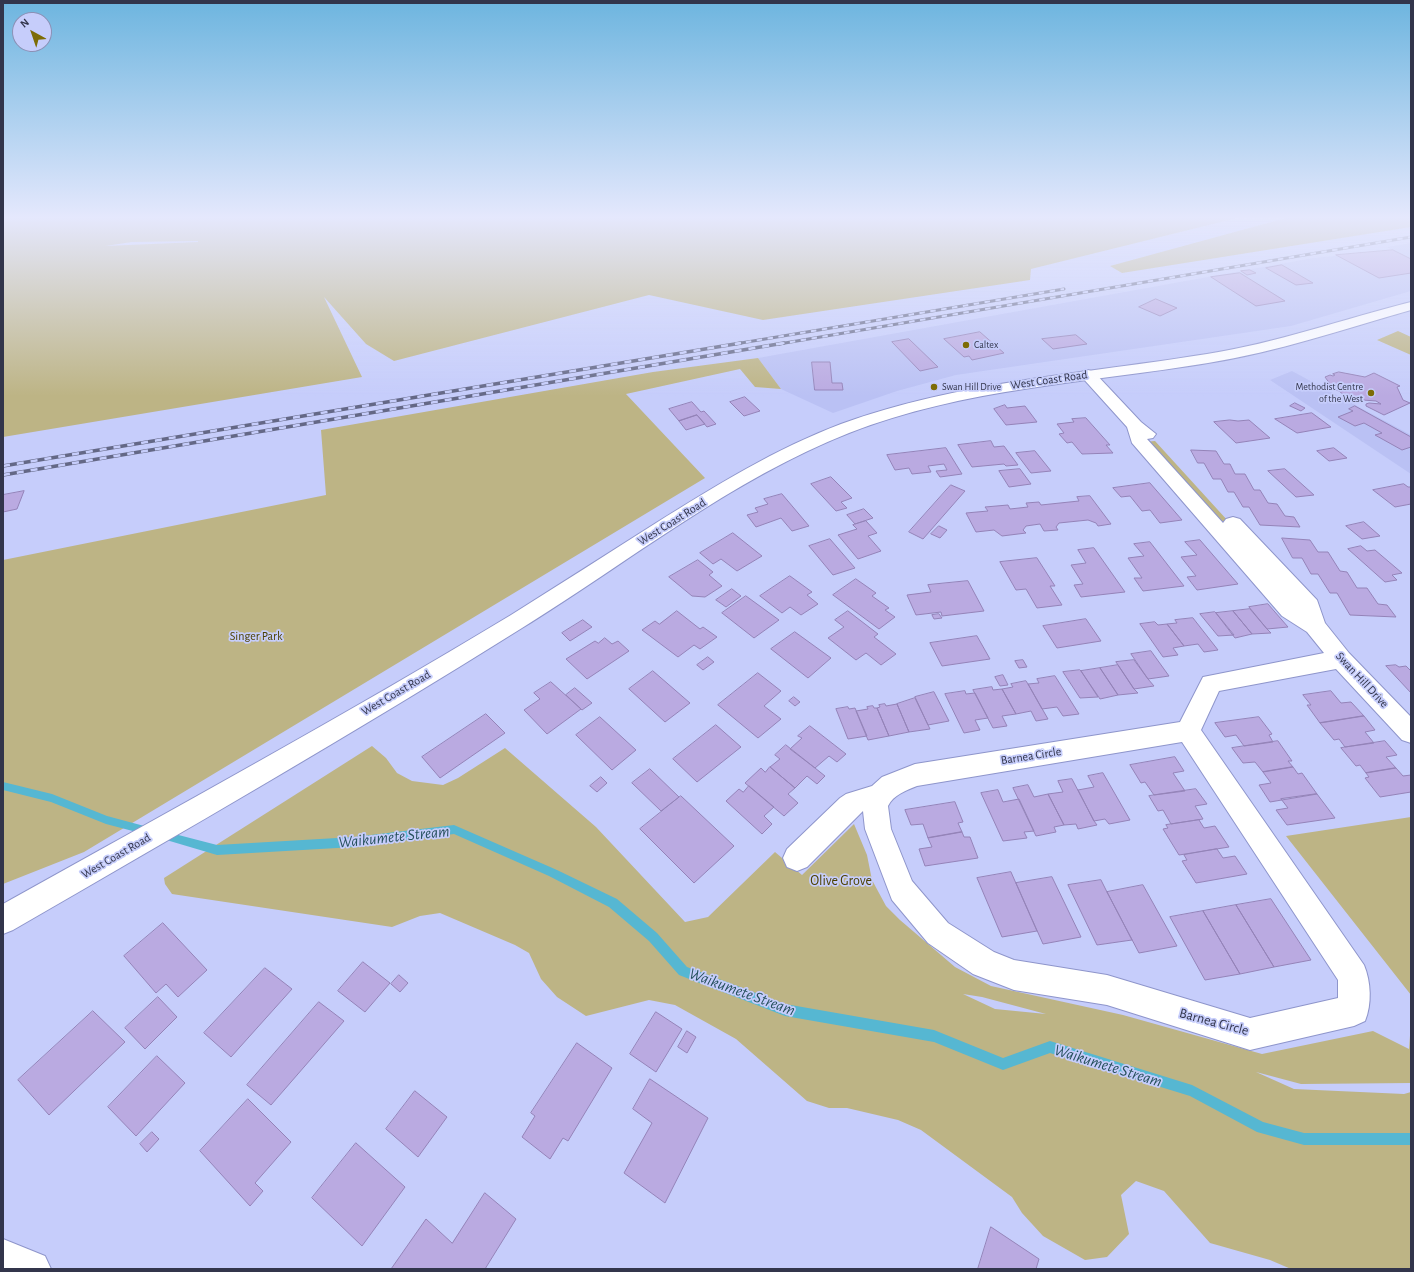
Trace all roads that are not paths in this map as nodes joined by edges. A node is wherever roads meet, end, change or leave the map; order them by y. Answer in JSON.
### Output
{"nodes":[{"id":1,"x":1411,"y":306,"type":"edge"},
{"id":2,"x":1088,"y":374,"type":"junction"},
{"id":3,"x":1341,"y":659,"type":"junction"},
{"id":4,"x":1188,"y":731,"type":"junction"},
{"id":5,"x":1410,"y":731,"type":"edge"},
{"id":6,"x":880,"y":796,"type":"junction"},
{"id":7,"x":797,"y":858,"type":"dead end"},
{"id":8,"x":3,"y":920,"type":"edge"},
{"id":9,"x":3,"y":1258,"type":"edge"},
{"id":10,"x":32,"y":1269,"type":"edge"}],
"edges":[{"from":1,"to":2,"type":"main road","name":"West Coast Road"},
{"from":2,"to":3,"type":"main road","name":"Swan Hill Drive"},
{"from":2,"to":8,"type":"main road","name":"West Coast Road"},
{"from":3,"to":4,"type":"main road"},
{"from":3,"to":5,"type":"main road","name":"Swan Hill Drive"},
{"from":4,"to":6,"type":"main road","name":"Barnea Circle"},
{"from":4,"to":6,"type":"main road","name":"Barnea Circle"},
{"from":6,"to":7,"type":"main road","name":"Barnea Circle"},
{"from":9,"to":10,"type":"main road"}]}
